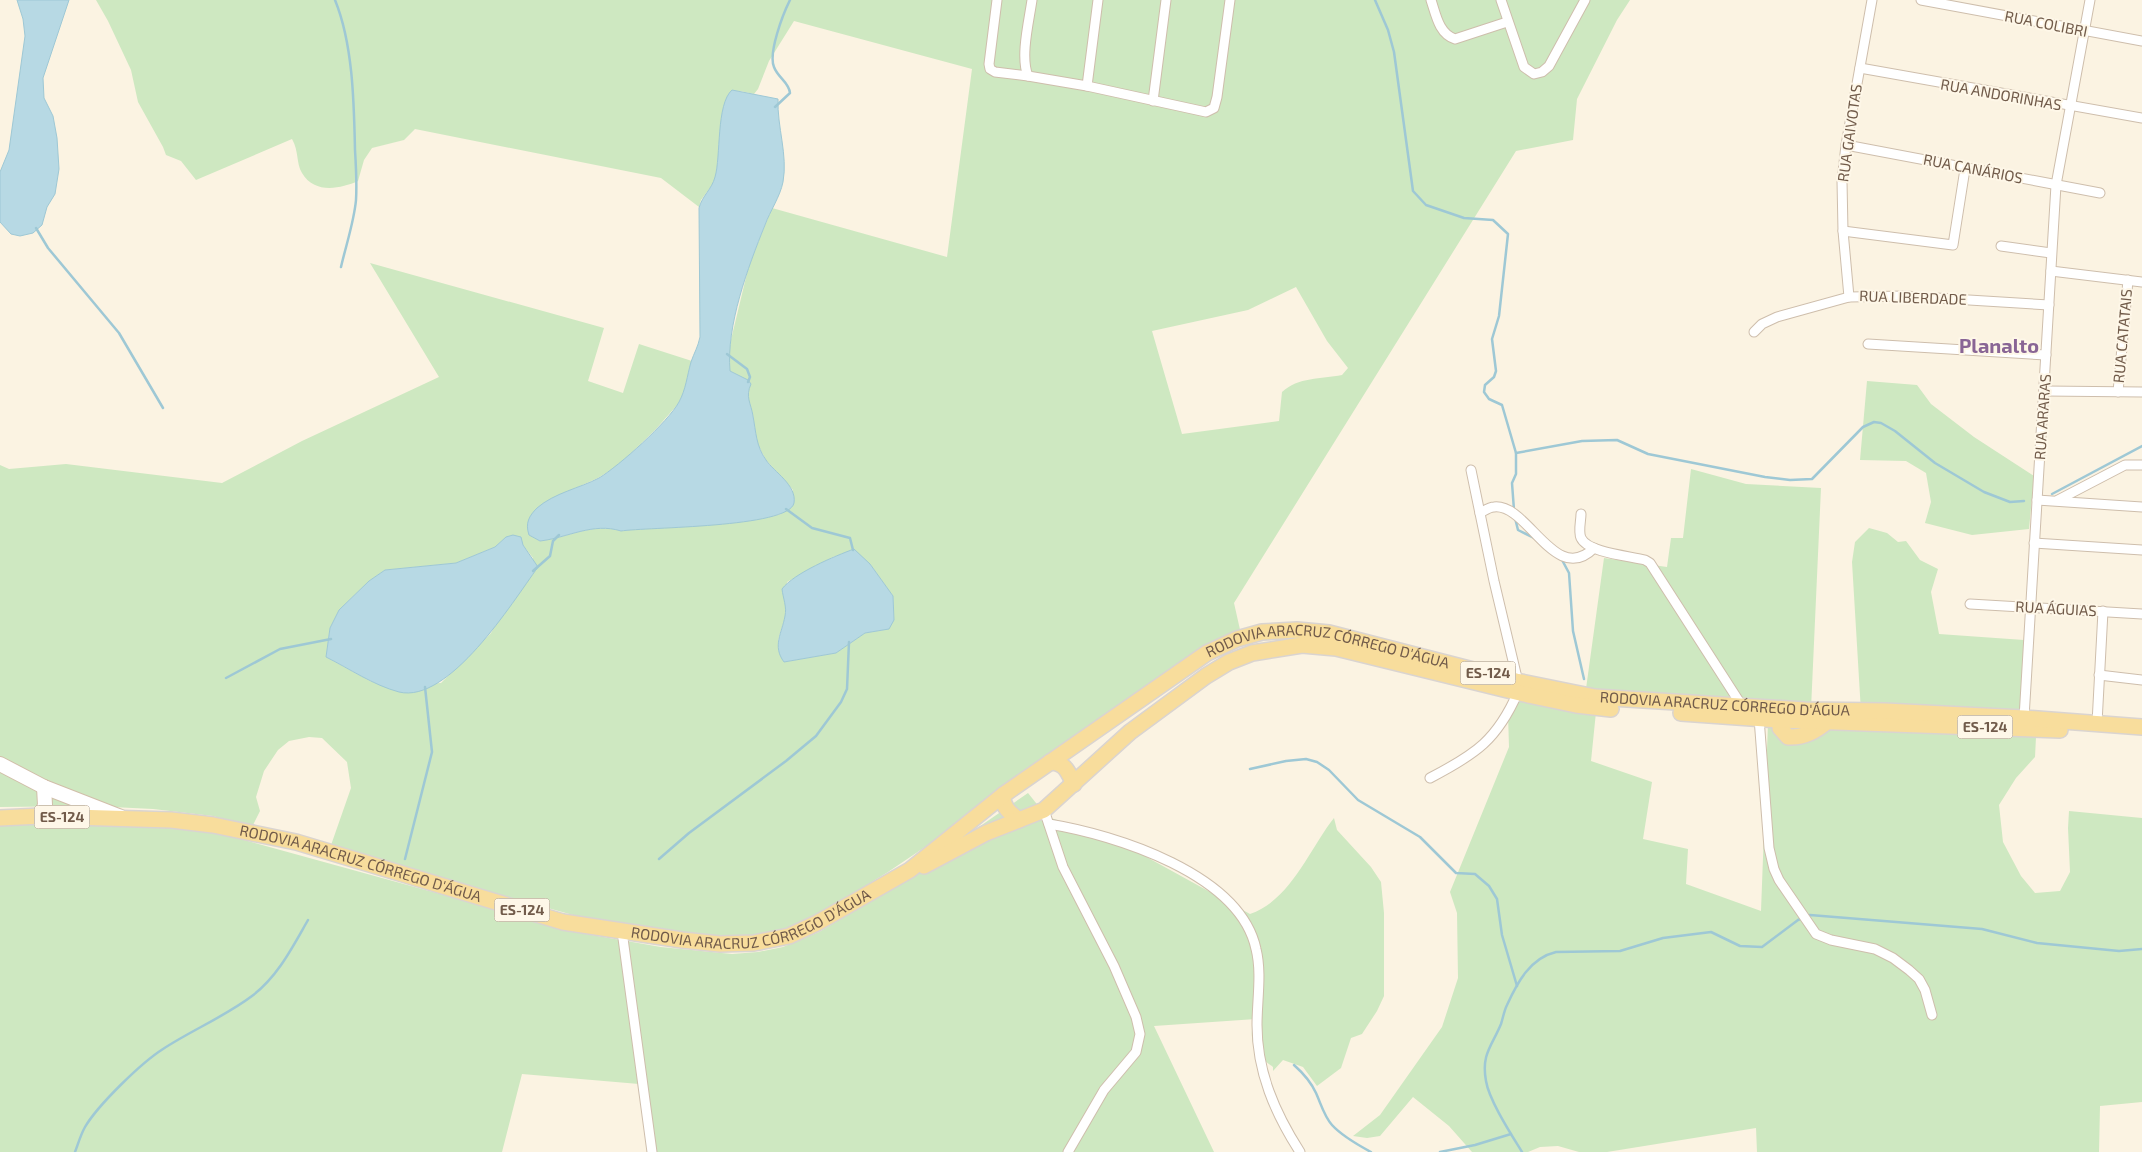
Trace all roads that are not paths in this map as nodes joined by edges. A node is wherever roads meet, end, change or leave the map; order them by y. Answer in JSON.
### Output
{"nodes":[{"id":1,"x":997,"y":0,"type":"edge"},
{"id":2,"x":1032,"y":0,"type":"edge"},
{"id":3,"x":1098,"y":0,"type":"edge"},
{"id":4,"x":1166,"y":0,"type":"edge"},
{"id":5,"x":1230,"y":0,"type":"edge"},
{"id":6,"x":1431,"y":0,"type":"edge"},
{"id":7,"x":1585,"y":0,"type":"edge"},
{"id":8,"x":1872,"y":0,"type":"edge"},
{"id":9,"x":1921,"y":0,"type":"edge"},
{"id":10,"x":2090,"y":0,"type":"edge"},
{"id":11,"x":1504,"y":3,"type":"edge"},
{"id":12,"x":1507,"y":22,"type":"junction"},
{"id":13,"x":2084,"y":31,"type":"junction"},
{"id":14,"x":2142,"y":42,"type":"edge"},
{"id":15,"x":1860,"y":68,"type":"junction"},
{"id":16,"x":1028,"y":76,"type":"junction"},
{"id":17,"x":1087,"y":86,"type":"junction"},
{"id":18,"x":1152,"y":101,"type":"junction"},
{"id":19,"x":2071,"y":107,"type":"junction"},
{"id":20,"x":2142,"y":118,"type":"edge"},
{"id":21,"x":1846,"y":145,"type":"junction"},
{"id":22,"x":1966,"y":169,"type":"junction"},
{"id":23,"x":2056,"y":185,"type":"junction"},
{"id":24,"x":2100,"y":193,"type":"dead end"},
{"id":25,"x":1843,"y":230,"type":"junction"},
{"id":26,"x":2001,"y":246,"type":"dead end"},
{"id":27,"x":2052,"y":253,"type":"junction"},
{"id":28,"x":2051,"y":271,"type":"junction"},
{"id":29,"x":2128,"y":280,"type":"junction"},
{"id":30,"x":2142,"y":282,"type":"edge"},
{"id":31,"x":1849,"y":297,"type":"junction"},
{"id":32,"x":2049,"y":304,"type":"junction"},
{"id":33,"x":1754,"y":332,"type":"dead end"},
{"id":34,"x":1868,"y":344,"type":"dead end"},
{"id":35,"x":2046,"y":355,"type":"junction"},
{"id":36,"x":2045,"y":390,"type":"junction"},
{"id":37,"x":2118,"y":392,"type":"junction"},
{"id":38,"x":2142,"y":392,"type":"edge"},
{"id":39,"x":2142,"y":465,"type":"edge"},
{"id":40,"x":1471,"y":470,"type":"dead end"},
{"id":41,"x":2037,"y":500,"type":"junction"},
{"id":42,"x":2058,"y":501,"type":"junction"},
{"id":43,"x":2142,"y":508,"type":"edge"},
{"id":44,"x":1480,"y":513,"type":"junction"},
{"id":45,"x":1581,"y":514,"type":"dead end"},
{"id":46,"x":2034,"y":543,"type":"junction"},
{"id":47,"x":1594,"y":548,"type":"junction"},
{"id":48,"x":2142,"y":550,"type":"edge"},
{"id":49,"x":1970,"y":604,"type":"dead end"},
{"id":50,"x":2030,"y":607,"type":"junction"},
{"id":51,"x":2103,"y":611,"type":"junction"},
{"id":52,"x":2142,"y":614,"type":"edge"},
{"id":53,"x":2099,"y":674,"type":"junction"},
{"id":54,"x":2142,"y":680,"type":"edge"},
{"id":55,"x":1518,"y":687,"type":"junction"},
{"id":56,"x":1742,"y":706,"type":"junction"},
{"id":57,"x":1780,"y":714,"type":"junction"},
{"id":58,"x":1759,"y":718,"type":"junction"},
{"id":59,"x":2024,"y":718,"type":"junction"},
{"id":60,"x":2097,"y":723,"type":"junction"},
{"id":61,"x":2142,"y":727,"type":"edge"},
{"id":62,"x":2142,"y":735,"type":"edge"},
{"id":63,"x":1050,"y":762,"type":"junction"},
{"id":64,"x":0,"y":764,"type":"edge"},
{"id":65,"x":1430,"y":778,"type":"dead end"},
{"id":66,"x":1074,"y":784,"type":"junction"},
{"id":67,"x":44,"y":787,"type":"junction"},
{"id":68,"x":1003,"y":795,"type":"junction"},
{"id":69,"x":41,"y":816,"type":"junction"},
{"id":70,"x":1047,"y":817,"type":"junction"},
{"id":71,"x":0,"y":818,"type":"edge"},
{"id":72,"x":125,"y":818,"type":"junction"},
{"id":73,"x":1019,"y":820,"type":"junction"},
{"id":74,"x":910,"y":870,"type":"junction"},
{"id":75,"x":622,"y":931,"type":"junction"},
{"id":76,"x":1932,"y":1015,"type":"dead end"},
{"id":77,"x":652,"y":1152,"type":"edge"},
{"id":78,"x":1068,"y":1152,"type":"edge"},
{"id":79,"x":1300,"y":1152,"type":"edge"}],
"edges":[{"from":1,"to":16,"type":"street"},
{"from":2,"to":16,"type":"street"},
{"from":3,"to":17,"type":"street"},
{"from":4,"to":18,"type":"street"},
{"from":5,"to":18,"type":"street"},
{"from":6,"to":12,"type":"street"},
{"from":7,"to":12,"type":"street"},
{"from":8,"to":15,"type":"street","name":"RUA GAIVOTAS"},
{"from":9,"to":13,"type":"street","name":"RUA COLIBRI"},
{"from":10,"to":13,"type":"street","name":"RUA ARARAS"},
{"from":11,"to":12,"type":"street"},
{"from":13,"to":14,"type":"street","name":"RUA COLIBRI"},
{"from":13,"to":19,"type":"street","name":"RUA ARARAS"},
{"from":15,"to":19,"type":"street","name":"RUA ANDORINHAS"},
{"from":15,"to":21,"type":"street","name":"RUA GAIVOTAS"},
{"from":16,"to":17,"type":"street"},
{"from":17,"to":18,"type":"street"},
{"from":19,"to":20,"type":"street","name":"RUA ANDORINHAS"},
{"from":19,"to":23,"type":"street","name":"RUA ARARAS"},
{"from":21,"to":22,"type":"street","name":"RUA CANÁRIOS"},
{"from":21,"to":25,"type":"street","name":"RUA GAIVOTAS"},
{"from":22,"to":23,"type":"street","name":"RUA CANÁRIOS"},
{"from":22,"to":25,"type":"street"},
{"from":23,"to":24,"type":"street","name":"RUA CANÁRIOS"},
{"from":23,"to":27,"type":"street","name":"RUA ARARAS"},
{"from":25,"to":31,"type":"street","name":"RUA GAIVOTAS"},
{"from":26,"to":27,"type":"street"},
{"from":27,"to":28,"type":"street","name":"RUA ARARAS"},
{"from":28,"to":29,"type":"street"},
{"from":28,"to":32,"type":"street","name":"RUA ARARAS"},
{"from":29,"to":30,"type":"street"},
{"from":29,"to":37,"type":"street","name":"RUA CATATAIS"},
{"from":31,"to":32,"type":"street","name":"RUA LIBERDADE"},
{"from":31,"to":33,"type":"street","name":"RUA LIBERDADE"},
{"from":32,"to":35,"type":"street","name":"RUA ARARAS"},
{"from":34,"to":35,"type":"street"},
{"from":35,"to":36,"type":"street","name":"RUA ARARAS"},
{"from":36,"to":37,"type":"street"},
{"from":36,"to":41,"type":"street","name":"RUA ARARAS"},
{"from":37,"to":38,"type":"street"},
{"from":39,"to":42,"type":"street"},
{"from":40,"to":44,"type":"street"},
{"from":41,"to":42,"type":"street"},
{"from":41,"to":46,"type":"street","name":"RUA ARARAS"},
{"from":42,"to":43,"type":"street"},
{"from":44,"to":47,"type":"street"},
{"from":44,"to":55,"type":"street"},
{"from":45,"to":47,"type":"street"},
{"from":46,"to":48,"type":"street"},
{"from":46,"to":50,"type":"street","name":"RUA ARARAS"},
{"from":47,"to":56,"type":"street"},
{"from":49,"to":50,"type":"street","name":"RUA ÁGUIAS"},
{"from":50,"to":51,"type":"street","name":"RUA ÁGUIAS"},
{"from":50,"to":59,"type":"street","name":"RUA ARARAS"},
{"from":51,"to":52,"type":"street","name":"RUA ÁGUIAS"},
{"from":51,"to":53,"type":"street"},
{"from":53,"to":54,"type":"street"},
{"from":53,"to":60,"type":"street"},
{"from":55,"to":56,"type":"main road","name":"RODOVIA ARACRUZ CÓRREGO D'ÁGUA","number":"ES-124"},
{"from":55,"to":58,"type":"main road","name":"RODOVIA ARACRUZ CÓRREGO D'ÁGUA","number":"ES-124"},
{"from":55,"to":63,"type":"main road","name":"RODOVIA ARACRUZ CÓRREGO D'ÁGUA","number":"ES-124"},
{"from":55,"to":65,"type":"street"},
{"from":55,"to":66,"type":"main road","name":"RODOVIA ARACRUZ CÓRREGO D'ÁGUA","number":"ES-124"},
{"from":56,"to":57,"type":"main road","name":"RODOVIA ARACRUZ CÓRREGO D'ÁGUA","number":"ES-124"},
{"from":57,"to":58,"type":"main road","name":"RODOVIA ARACRUZ CÓRREGO D'ÁGUA","number":"ES-124"},
{"from":57,"to":59,"type":"main road","name":"RODOVIA ARACRUZ CÓRREGO D'ÁGUA","number":"ES-124"},
{"from":57,"to":62,"type":"main road","name":"RODOVIA ARACRUZ CÓRREGO D'ÁGUA","number":"ES-124"},
{"from":58,"to":76,"type":"street"},
{"from":59,"to":60,"type":"main road","name":"RODOVIA ARACRUZ CÓRREGO D'ÁGUA","number":"ES-124"},
{"from":60,"to":61,"type":"main road","name":"RODOVIA ARACRUZ CÓRREGO D'ÁGUA","number":"ES-124"},
{"from":63,"to":66,"type":"main road"},
{"from":63,"to":68,"type":"main road","name":"RODOVIA ARACRUZ CÓRREGO D'ÁGUA","number":"ES-124"},
{"from":64,"to":67,"type":"street"},
{"from":66,"to":70,"type":"main road","name":"RODOVIA ARACRUZ CÓRREGO D'ÁGUA","number":"ES-124"},
{"from":67,"to":69,"type":"street"},
{"from":67,"to":72,"type":"street"},
{"from":68,"to":73,"type":"main road"},
{"from":68,"to":74,"type":"main road","name":"RODOVIA ARACRUZ CÓRREGO D'ÁGUA","number":"ES-124"},
{"from":69,"to":71,"type":"main road","name":"RODOVIA ARACRUZ CÓRREGO D'ÁGUA","number":"ES-124"},
{"from":69,"to":72,"type":"main road","name":"RODOVIA ARACRUZ CÓRREGO D'ÁGUA","number":"ES-124"},
{"from":70,"to":73,"type":"main road","name":"RODOVIA ARACRUZ CÓRREGO D'ÁGUA","number":"ES-124"},
{"from":70,"to":78,"type":"street"},
{"from":70,"to":79,"type":"street"},
{"from":72,"to":75,"type":"main road","name":"RODOVIA ARACRUZ CÓRREGO D'ÁGUA","number":"ES-124"},
{"from":73,"to":74,"type":"main road","name":"RODOVIA ARACRUZ CÓRREGO D'ÁGUA","number":"ES-124"},
{"from":74,"to":75,"type":"main road","name":"RODOVIA ARACRUZ CÓRREGO D'ÁGUA","number":"ES-124"},
{"from":75,"to":77,"type":"street"}]}
